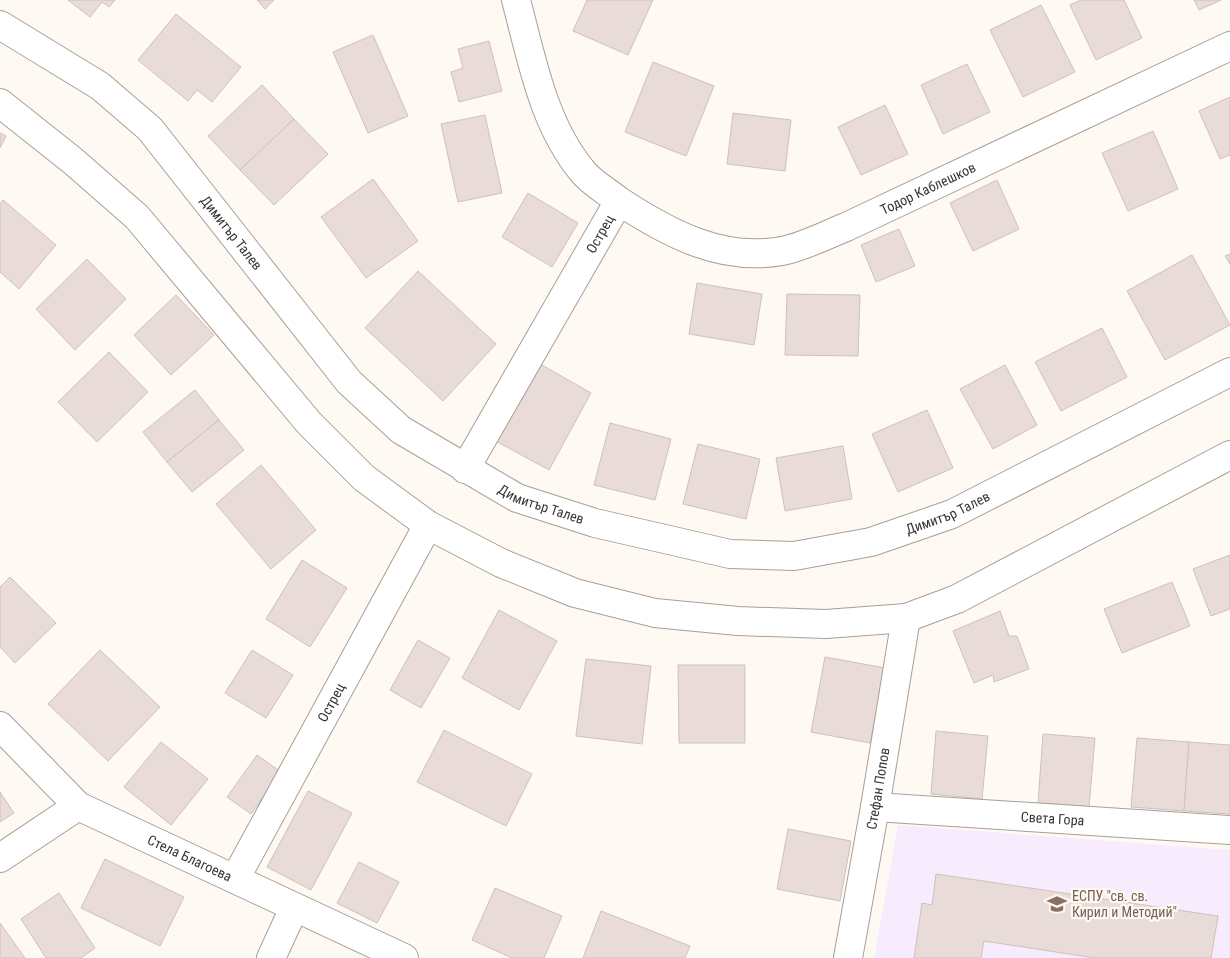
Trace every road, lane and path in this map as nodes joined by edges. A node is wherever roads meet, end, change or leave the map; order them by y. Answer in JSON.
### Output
{"nodes":[{"id":1,"x":516,"y":0,"type":"edge"},
{"id":2,"x":0,"y":25,"type":"edge"},
{"id":3,"x":1230,"y":46,"type":"edge"},
{"id":4,"x":0,"y":103,"type":"edge"},
{"id":5,"x":619,"y":201,"type":"junction"},
{"id":6,"x":1230,"y":372,"type":"edge"},
{"id":7,"x":1230,"y":455,"type":"edge"},
{"id":8,"x":465,"y":469,"type":"junction"},
{"id":9,"x":428,"y":525,"type":"junction"},
{"id":10,"x":906,"y":618,"type":"junction"},
{"id":11,"x":0,"y":726,"type":"edge"},
{"id":12,"x":78,"y":806,"type":"junction"},
{"id":13,"x":875,"y":807,"type":"junction"},
{"id":14,"x":1230,"y":830,"type":"edge"},
{"id":15,"x":0,"y":858,"type":"edge"},
{"id":16,"x":235,"y":880,"type":"junction"},
{"id":17,"x":294,"y":908,"type":"junction"},
{"id":18,"x":271,"y":958,"type":"edge"},
{"id":19,"x":404,"y":958,"type":"edge"},
{"id":20,"x":848,"y":958,"type":"edge"}],
"edges":[{"from":1,"to":5,"type":"street","name":"Острец"},
{"from":2,"to":8,"type":"street","name":"Димитър Талев"},
{"from":3,"to":5,"type":"street","name":"Тодор Каблешков"},
{"from":4,"to":9,"type":"street"},
{"from":5,"to":8,"type":"street","name":"Острец"},
{"from":6,"to":8,"type":"street","name":"Димитър Талев"},
{"from":7,"to":10,"type":"street"},
{"from":9,"to":10,"type":"street"},
{"from":9,"to":16,"type":"street","name":"Острец"},
{"from":10,"to":13,"type":"street","name":"Стефан Попов"},
{"from":11,"to":12,"type":"street","name":"Стела Благоева"},
{"from":12,"to":15,"type":"street"},
{"from":12,"to":16,"type":"street","name":"Стела Благоева"},
{"from":13,"to":14,"type":"street","name":"Света Гора"},
{"from":13,"to":20,"type":"street","name":"Стефан Попов"},
{"from":16,"to":17,"type":"street","name":"Стела Благоева"},
{"from":17,"to":18,"type":"street"},
{"from":17,"to":19,"type":"street","name":"Стела Благоева"}]}
